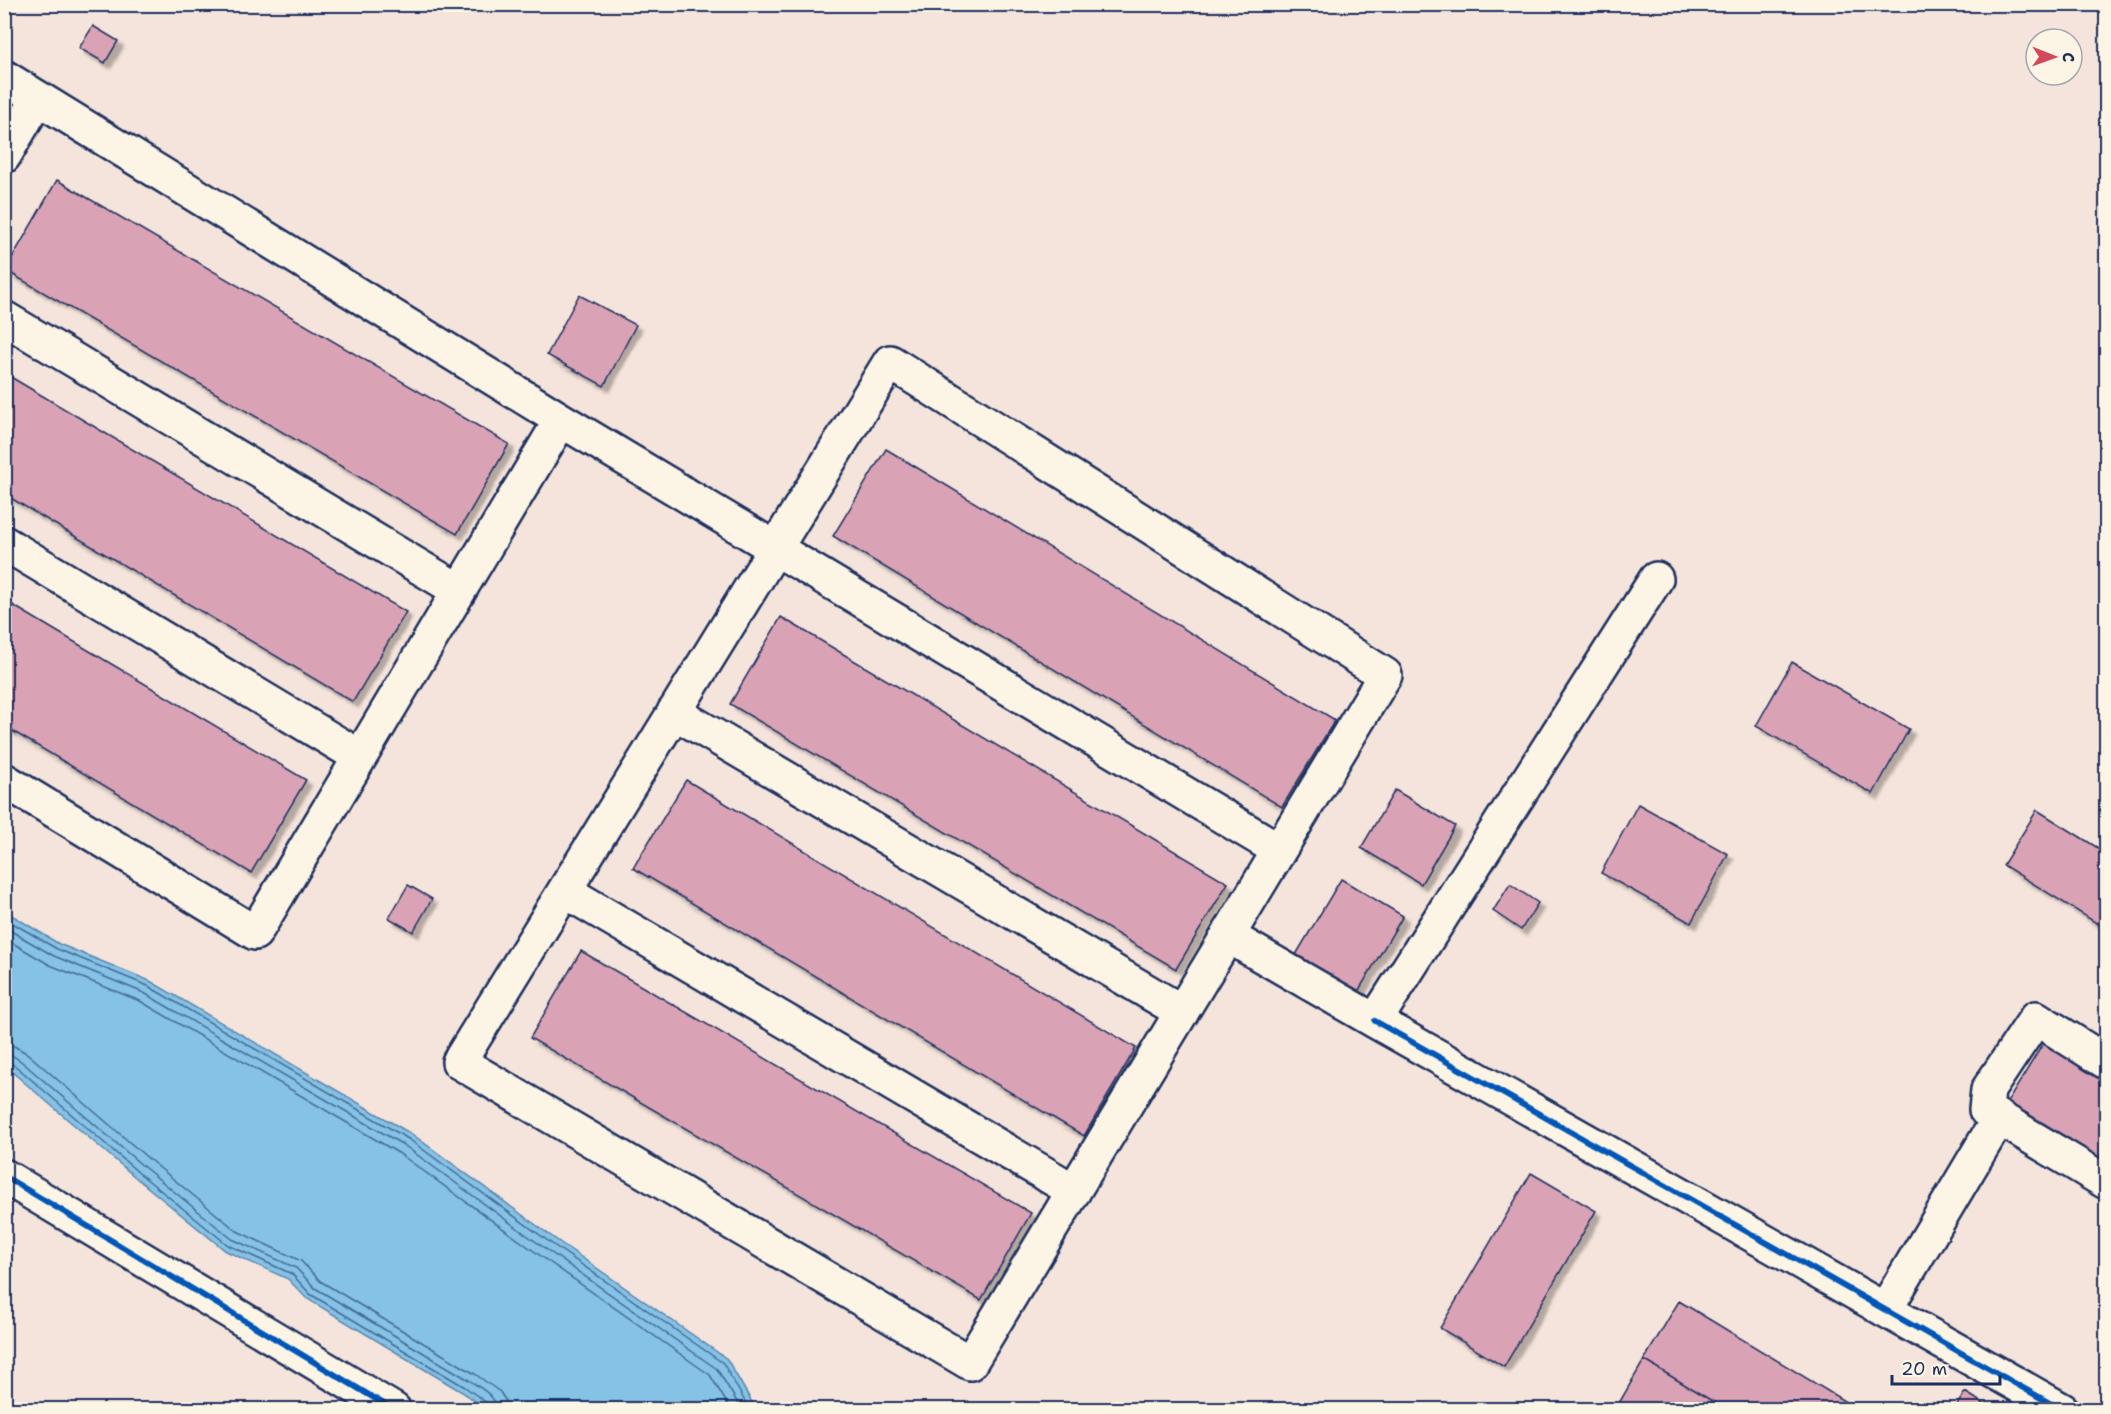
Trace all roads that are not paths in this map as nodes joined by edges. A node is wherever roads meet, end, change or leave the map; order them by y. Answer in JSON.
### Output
{"nodes":[{"id":1,"x":4,"y":77,"type":"edge"},
{"id":2,"x":38,"y":98,"type":"junction"},
{"id":3,"x":4,"y":156,"type":"edge"},
{"id":4,"x":4,"y":318,"type":"edge"},
{"id":5,"x":561,"y":420,"type":"junction"},
{"id":6,"x":4,"y":543,"type":"edge"},
{"id":7,"x":775,"y":547,"type":"junction"},
{"id":8,"x":1656,"y":579,"type":"dead end"},
{"id":9,"x":459,"y":591,"type":"junction"},
{"id":10,"x":674,"y":712,"type":"junction"},
{"id":11,"x":360,"y":757,"type":"junction"},
{"id":12,"x":4,"y":780,"type":"edge"},
{"id":13,"x":1279,"y":850,"type":"junction"},
{"id":14,"x":565,"y":891,"type":"junction"},
{"id":15,"x":1228,"y":936,"type":"junction"},
{"id":16,"x":1182,"y":1012,"type":"junction"},
{"id":17,"x":1375,"y":1021,"type":"junction"},
{"id":18,"x":2106,"y":1062,"type":"edge"},
{"id":19,"x":1999,"y":1118,"type":"junction"},
{"id":20,"x":4,"y":1176,"type":"edge"},
{"id":21,"x":2106,"y":1182,"type":"edge"},
{"id":22,"x":1074,"y":1191,"type":"junction"},
{"id":23,"x":1885,"y":1310,"type":"junction"},
{"id":24,"x":394,"y":1410,"type":"edge"},
{"id":25,"x":2062,"y":1410,"type":"edge"}],
"edges":[{"from":1,"to":2,"type":"street"},
{"from":2,"to":3,"type":"street"},
{"from":2,"to":5,"type":"street"},
{"from":4,"to":9,"type":"street"},
{"from":5,"to":7,"type":"street"},
{"from":5,"to":9,"type":"street"},
{"from":6,"to":11,"type":"street"},
{"from":7,"to":10,"type":"street"},
{"from":7,"to":13,"type":"street"},
{"from":7,"to":13,"type":"street"},
{"from":8,"to":17,"type":"street"},
{"from":9,"to":11,"type":"street"},
{"from":10,"to":14,"type":"street"},
{"from":10,"to":16,"type":"street"},
{"from":11,"to":12,"type":"street"},
{"from":13,"to":15,"type":"street"},
{"from":14,"to":22,"type":"street"},
{"from":14,"to":22,"type":"street"},
{"from":15,"to":16,"type":"street"},
{"from":15,"to":17,"type":"street"},
{"from":16,"to":22,"type":"street"},
{"from":17,"to":23,"type":"street"},
{"from":18,"to":19,"type":"street"},
{"from":19,"to":21,"type":"street"},
{"from":19,"to":23,"type":"street"},
{"from":20,"to":24,"type":"street"},
{"from":23,"to":25,"type":"street"}]}
